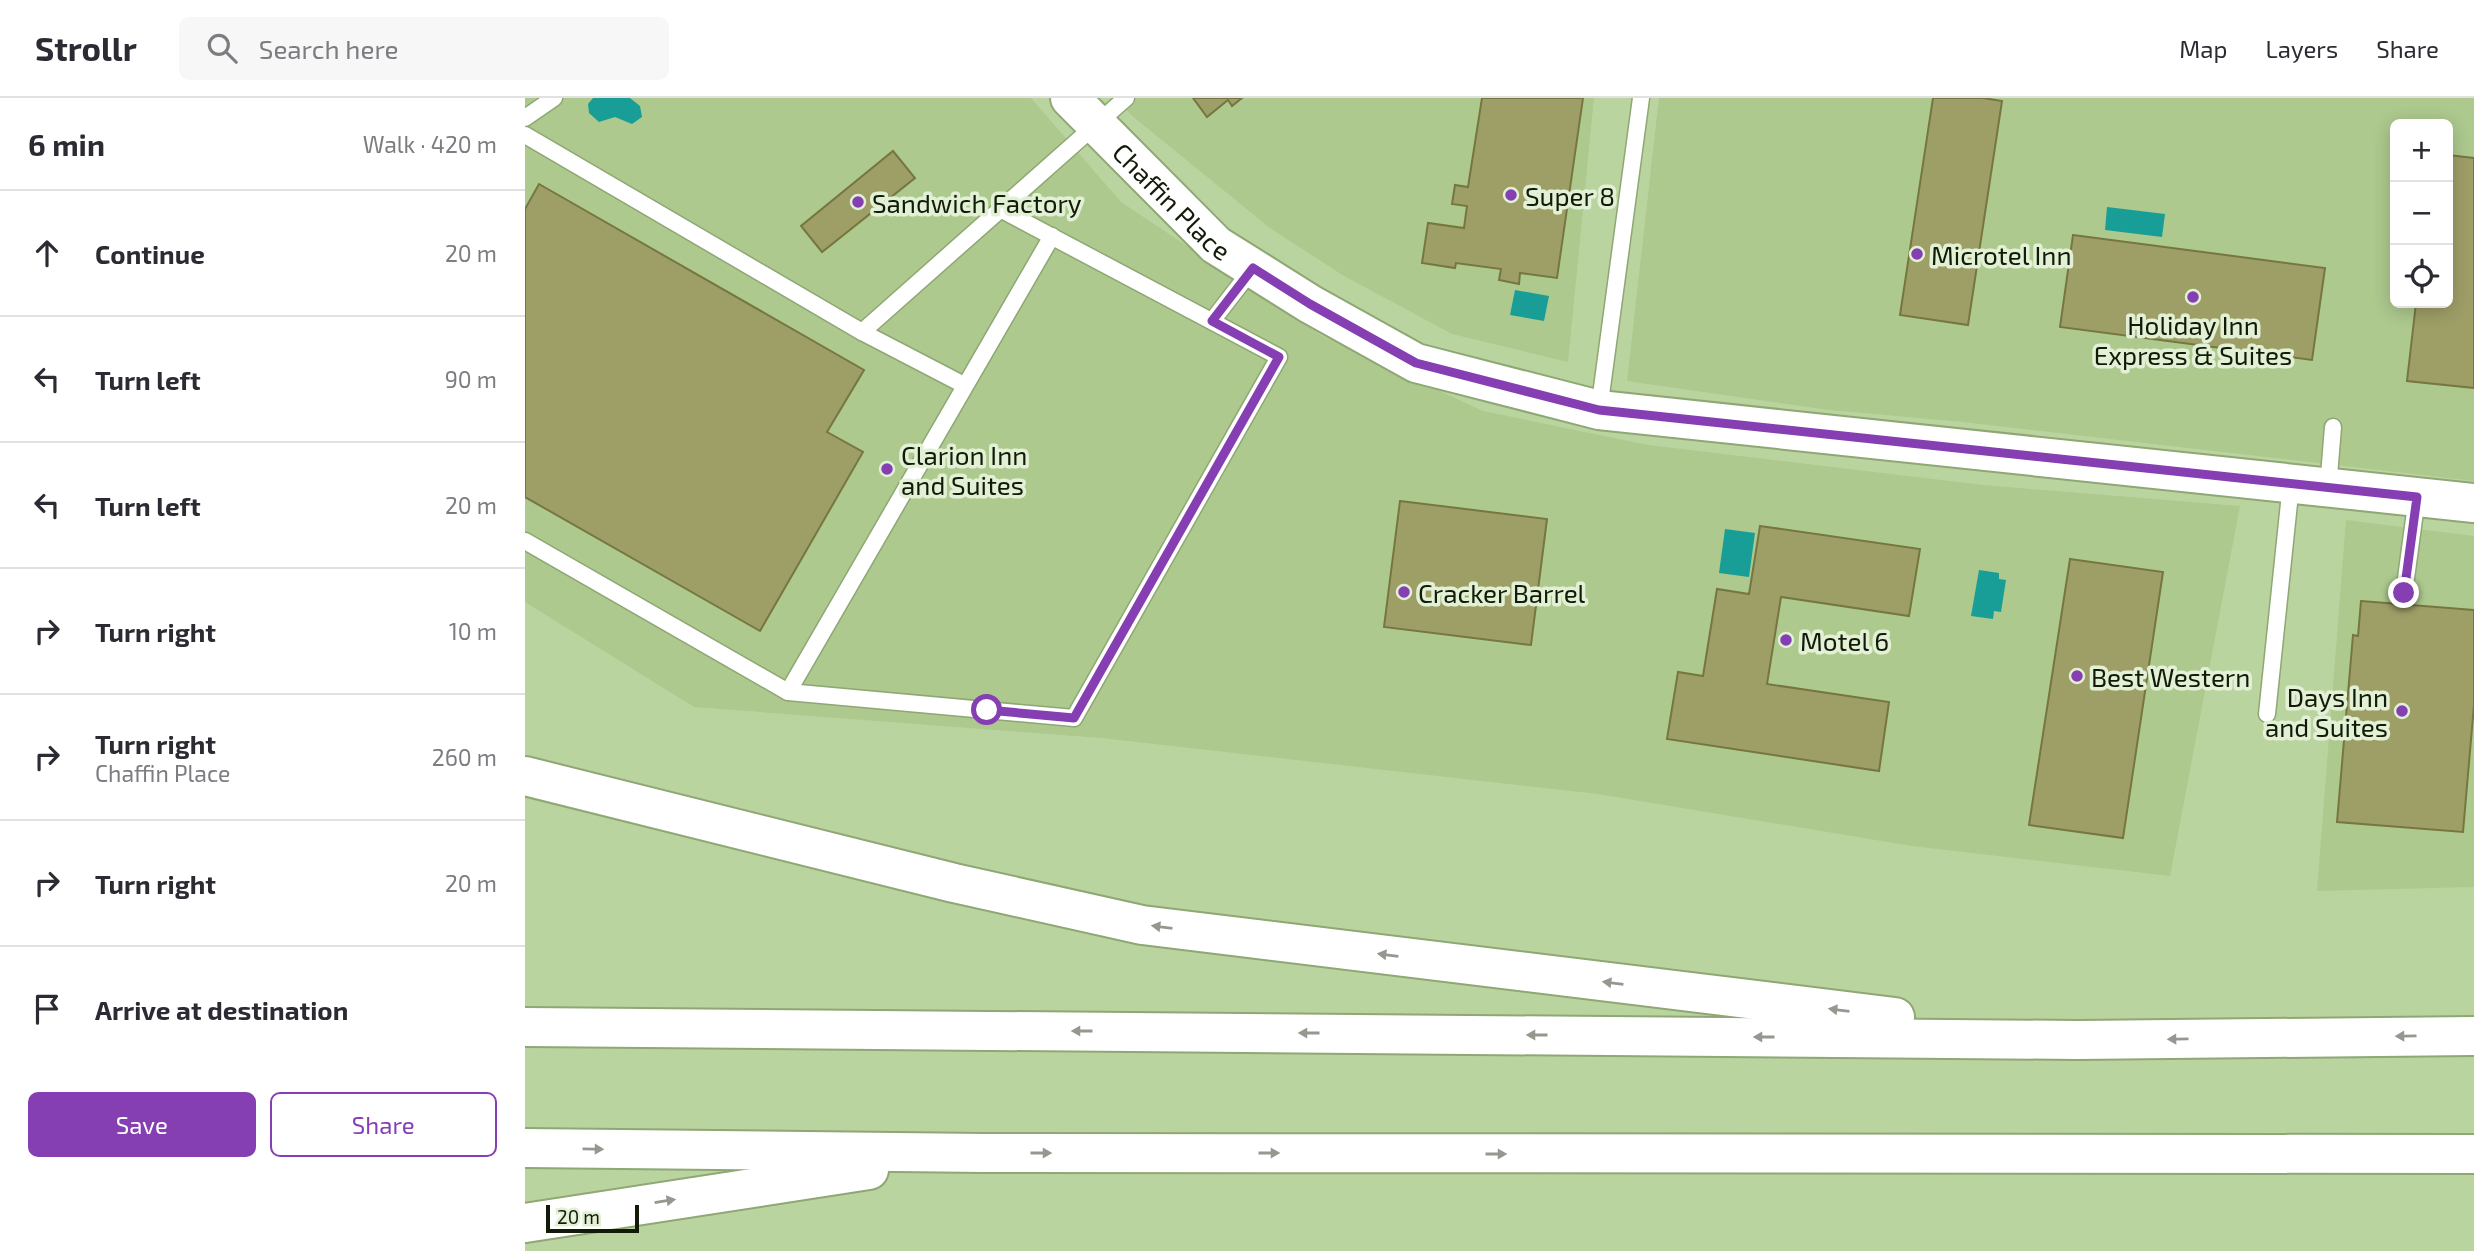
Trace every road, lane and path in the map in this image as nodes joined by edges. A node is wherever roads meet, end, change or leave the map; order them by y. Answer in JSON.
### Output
{"nodes":[{"id":1,"x":554,"y":98,"type":"edge"},
{"id":2,"x":1126,"y":98,"type":"edge"},
{"id":3,"x":1641,"y":98,"type":"edge"},
{"id":4,"x":1083,"y":111,"type":"edge"},
{"id":5,"x":525,"y":118,"type":"edge"},
{"id":6,"x":525,"y":135,"type":"edge"},
{"id":7,"x":1000,"y":209,"type":"junction"},
{"id":8,"x":1052,"y":236,"type":"junction"},
{"id":9,"x":1253,"y":268,"type":"junction"},
{"id":10,"x":1212,"y":321,"type":"junction"},
{"id":11,"x":862,"y":332,"type":"junction"},
{"id":12,"x":964,"y":385,"type":"junction"},
{"id":13,"x":1599,"y":410,"type":"junction"},
{"id":14,"x":2333,"y":427,"type":"dead end"},
{"id":15,"x":2291,"y":484,"type":"junction"},
{"id":16,"x":2328,"y":488,"type":"junction"},
{"id":17,"x":2417,"y":497,"type":"junction"},
{"id":18,"x":2474,"y":503,"type":"edge"},
{"id":19,"x":525,"y":541,"type":"edge"},
{"id":20,"x":2404,"y":593,"type":"dead end"},
{"id":21,"x":788,"y":692,"type":"junction"},
{"id":22,"x":2267,"y":715,"type":"dead end"},
{"id":23,"x":525,"y":776,"type":"edge"},
{"id":24,"x":525,"y":1027,"type":"edge"},
{"id":25,"x":2474,"y":1036,"type":"edge"},
{"id":26,"x":2077,"y":1040,"type":"junction"},
{"id":27,"x":525,"y":1148,"type":"edge"},
{"id":28,"x":984,"y":1153,"type":"junction"},
{"id":29,"x":2474,"y":1154,"type":"edge"},
{"id":30,"x":525,"y":1223,"type":"edge"}],
"edges":[{"from":1,"to":5,"type":"lane"},
{"from":2,"to":4,"type":"lane"},
{"from":3,"to":13,"type":"lane"},
{"from":4,"to":7,"type":"lane"},
{"from":4,"to":9,"type":"main road","name":"Chaffin Place"},
{"from":6,"to":11,"type":"lane"},
{"from":7,"to":8,"type":"lane"},
{"from":7,"to":11,"type":"lane"},
{"from":8,"to":10,"type":"lane"},
{"from":8,"to":12,"type":"lane"},
{"from":9,"to":10,"type":"lane"},
{"from":9,"to":13,"type":"main road","name":"Chaffin Place"},
{"from":10,"to":21,"type":"lane"},
{"from":11,"to":12,"type":"lane"},
{"from":12,"to":21,"type":"lane"},
{"from":13,"to":15,"type":"main road","name":"Chaffin Place"},
{"from":14,"to":16,"type":"lane"},
{"from":15,"to":16,"type":"main road","name":"Chaffin Place"},
{"from":15,"to":22,"type":"lane"},
{"from":16,"to":17,"type":"main road","name":"Chaffin Place"},
{"from":17,"to":18,"type":"main road","name":"Chaffin Place"},
{"from":17,"to":20,"type":"lane"},
{"from":19,"to":21,"type":"lane"},
{"from":26,"to":23,"type":"main road","one_way":true},
{"from":26,"to":24,"type":"main road","one_way":true},
{"from":25,"to":26,"type":"main road","one_way":true},
{"from":27,"to":28,"type":"main road","one_way":true},
{"from":28,"to":29,"type":"main road","one_way":true},
{"from":30,"to":28,"type":"main road","one_way":true}]}
